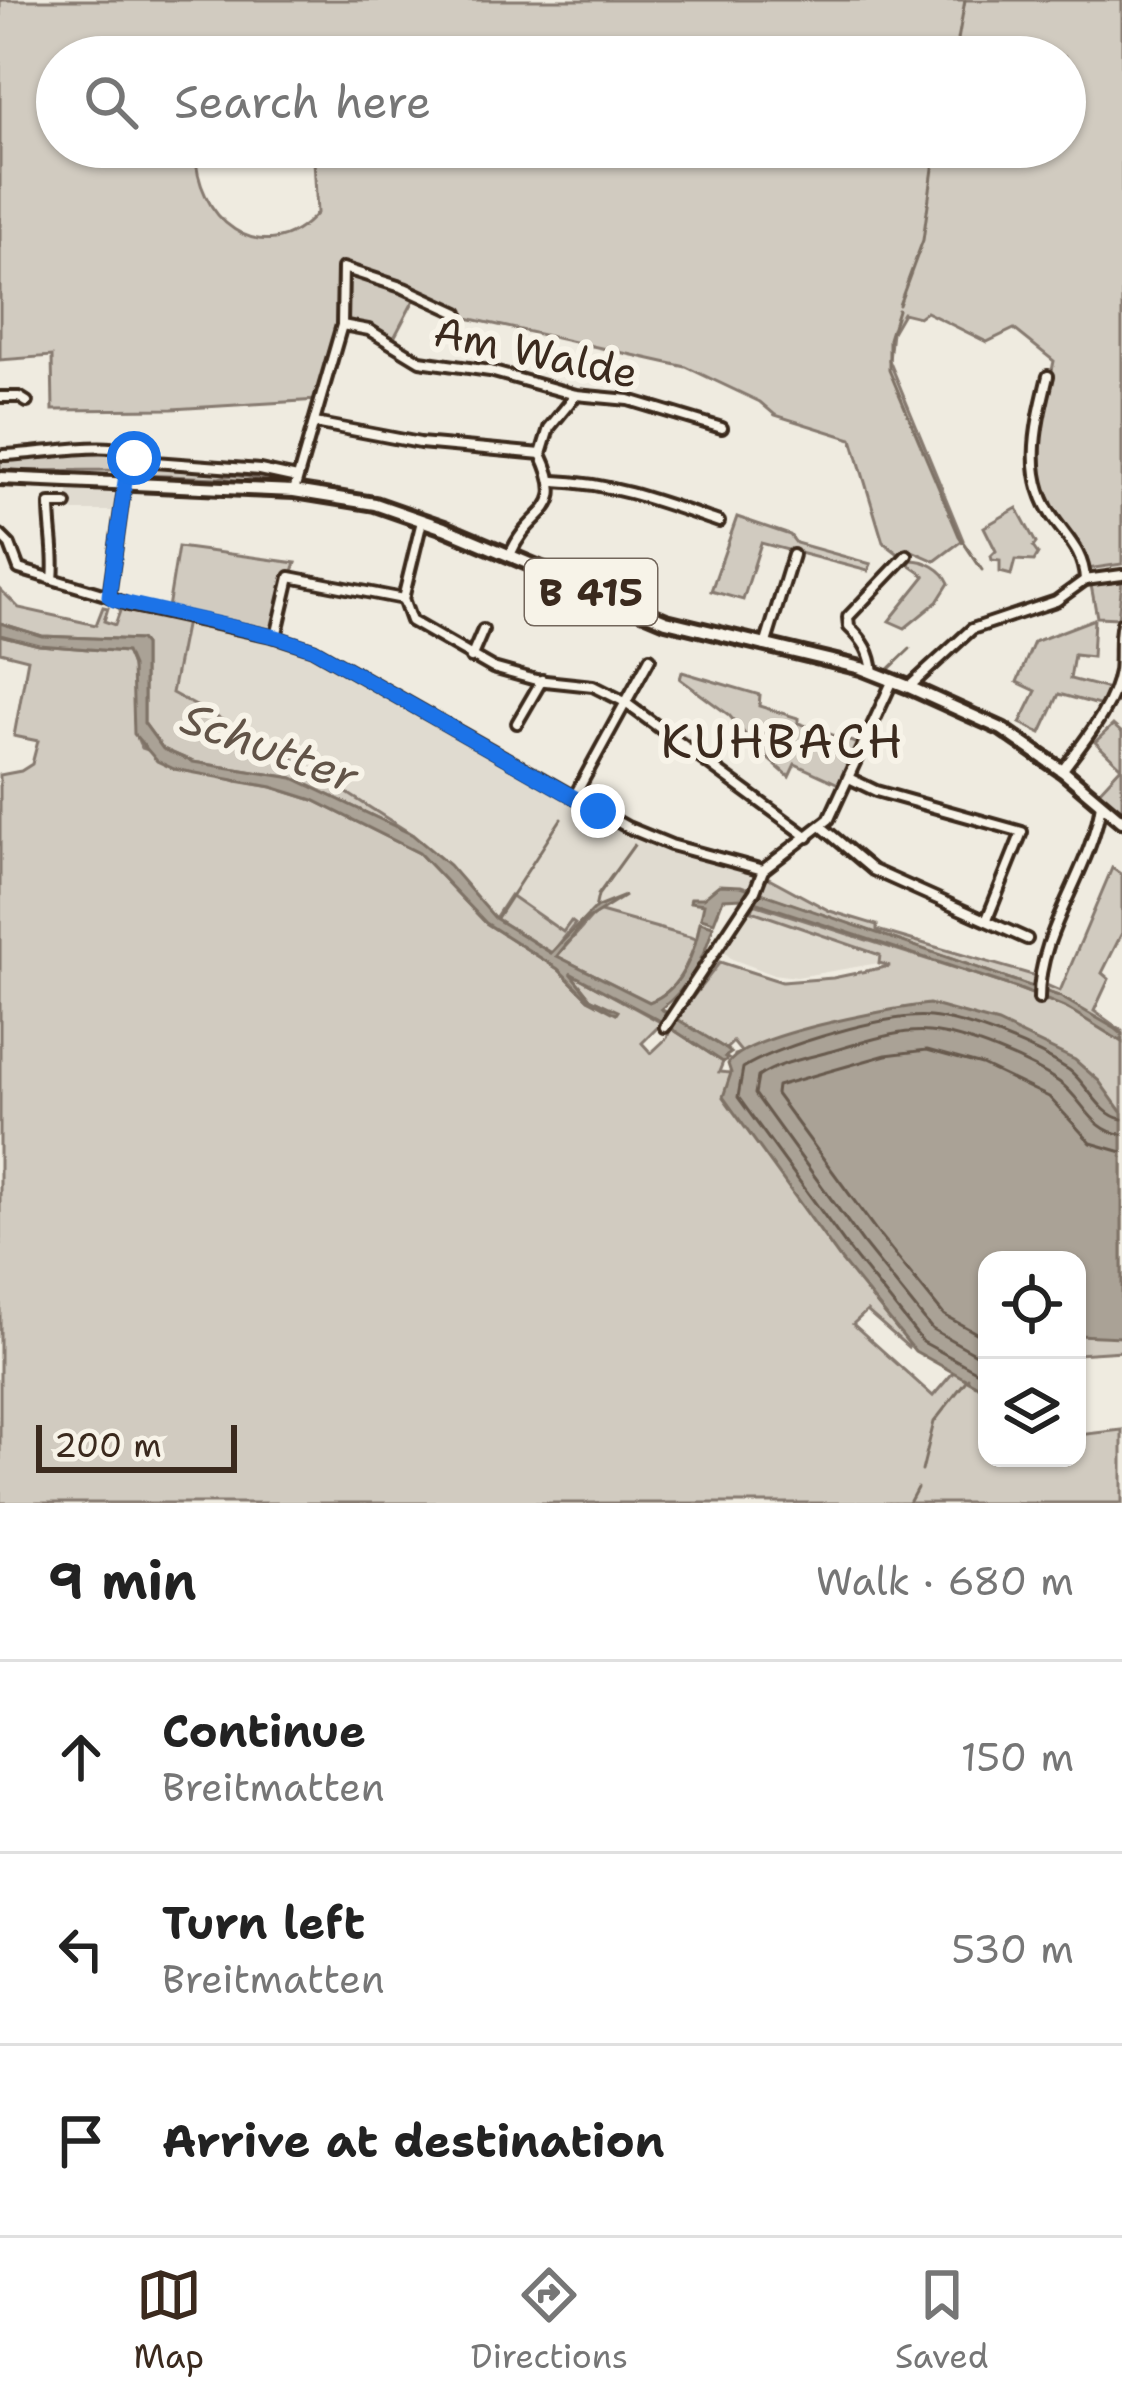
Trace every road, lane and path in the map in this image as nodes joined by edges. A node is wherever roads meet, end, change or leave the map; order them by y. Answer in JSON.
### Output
{"nodes":[{"id":1,"x":458,"y":313,"type":"dead end"},
{"id":2,"x":342,"y":326,"type":"junction"},
{"id":3,"x":1048,"y":376,"type":"dead end"},
{"id":4,"x":576,"y":395,"type":"junction"},
{"id":5,"x":0,"y":397,"type":"edge"},
{"id":6,"x":27,"y":402,"type":"dead end"},
{"id":7,"x":315,"y":423,"type":"junction"},
{"id":8,"x":722,"y":428,"type":"dead end"},
{"id":9,"x":542,"y":454,"type":"junction"},
{"id":10,"x":3,"y":455,"type":"edge"},
{"id":11,"x":128,"y":460,"type":"junction"},
{"id":12,"x":0,"y":478,"type":"edge"},
{"id":13,"x":554,"y":481,"type":"junction"},
{"id":14,"x":126,"y":483,"type":"junction"},
{"id":15,"x":296,"y":484,"type":"junction"},
{"id":16,"x":66,"y":504,"type":"dead end"},
{"id":17,"x":423,"y":520,"type":"junction"},
{"id":18,"x":719,"y":522,"type":"dead end"},
{"id":19,"x":0,"y":536,"type":"edge"},
{"id":20,"x":510,"y":555,"type":"junction"},
{"id":21,"x":793,"y":555,"type":"dead end"},
{"id":22,"x":907,"y":555,"type":"dead end"},
{"id":23,"x":1122,"y":575,"type":"edge"},
{"id":24,"x":53,"y":579,"type":"junction"},
{"id":25,"x":1085,"y":580,"type":"junction"},
{"id":26,"x":109,"y":596,"type":"junction"},
{"id":27,"x":403,"y":599,"type":"junction"},
{"id":28,"x":1122,"y":623,"type":"edge"},
{"id":29,"x":483,"y":630,"type":"dead end"},
{"id":30,"x":277,"y":637,"type":"junction"},
{"id":31,"x":765,"y":646,"type":"junction"},
{"id":32,"x":471,"y":658,"type":"junction"},
{"id":33,"x":650,"y":658,"type":"dead end"},
{"id":34,"x":1121,"y":664,"type":"edge"},
{"id":35,"x":873,"y":673,"type":"junction"},
{"id":36,"x":542,"y":680,"type":"junction"},
{"id":37,"x":893,"y":680,"type":"junction"},
{"id":38,"x":909,"y":687,"type":"junction"},
{"id":39,"x":623,"y":701,"type":"junction"},
{"id":40,"x":517,"y":723,"type":"dead end"},
{"id":41,"x":1062,"y":771,"type":"junction"},
{"id":42,"x":851,"y":779,"type":"junction"},
{"id":43,"x":574,"y":797,"type":"junction"},
{"id":44,"x":1101,"y":804,"type":"junction"},
{"id":45,"x":1122,"y":821,"type":"edge"},
{"id":46,"x":822,"y":826,"type":"junction"},
{"id":47,"x":808,"y":837,"type":"junction"},
{"id":48,"x":763,"y":870,"type":"junction"},
{"id":49,"x":987,"y":919,"type":"junction"},
{"id":50,"x":1027,"y":939,"type":"dead end"},
{"id":51,"x":1039,"y":999,"type":"dead end"},
{"id":52,"x":665,"y":1028,"type":"dead end"}],
"edges":[{"from":1,"to":2,"type":"street"},
{"from":2,"to":4,"type":"street","name":"Am Walde"},
{"from":2,"to":7,"type":"street"},
{"from":3,"to":25,"type":"street"},
{"from":4,"to":8,"type":"street","name":"Am Walde"},
{"from":4,"to":9,"type":"street"},
{"from":5,"to":6,"type":"street"},
{"from":7,"to":9,"type":"street"},
{"from":7,"to":15,"type":"street"},
{"from":9,"to":13,"type":"street"},
{"from":10,"to":11,"type":"street"},
{"from":11,"to":14,"type":"street"},
{"from":11,"to":15,"type":"street"},
{"from":12,"to":14,"type":"main road","number":"B 415"},
{"from":13,"to":18,"type":"street"},
{"from":13,"to":20,"type":"street"},
{"from":14,"to":15,"type":"main road","number":"B 415"},
{"from":14,"to":26,"type":"street"},
{"from":15,"to":17,"type":"main road","number":"B 415"},
{"from":16,"to":24,"type":"street"},
{"from":17,"to":20,"type":"main road","number":"B 415"},
{"from":17,"to":27,"type":"street"},
{"from":19,"to":24,"type":"street"},
{"from":20,"to":31,"type":"main road","number":"B 415"},
{"from":21,"to":31,"type":"street"},
{"from":22,"to":35,"type":"street"},
{"from":23,"to":25,"type":"street"},
{"from":24,"to":26,"type":"street"},
{"from":25,"to":38,"type":"street"},
{"from":26,"to":30,"type":"street"},
{"from":27,"to":30,"type":"street"},
{"from":27,"to":32,"type":"street"},
{"from":28,"to":34,"type":"street"},
{"from":29,"to":32,"type":"street"},
{"from":30,"to":43,"type":"street"},
{"from":31,"to":35,"type":"main road","number":"B 415"},
{"from":32,"to":36,"type":"street"},
{"from":33,"to":39,"type":"street"},
{"from":34,"to":41,"type":"street"},
{"from":35,"to":37,"type":"main road","number":"B 415"},
{"from":36,"to":39,"type":"street"},
{"from":36,"to":40,"type":"street"},
{"from":37,"to":38,"type":"main road","number":"B 415"},
{"from":37,"to":42,"type":"street"},
{"from":38,"to":41,"type":"main road","number":"B 415"},
{"from":39,"to":43,"type":"street"},
{"from":39,"to":47,"type":"street"},
{"from":41,"to":44,"type":"main road","number":"B 415"},
{"from":42,"to":46,"type":"street"},
{"from":42,"to":49,"type":"street"},
{"from":43,"to":48,"type":"street"},
{"from":44,"to":45,"type":"main road","number":"B 415"},
{"from":44,"to":51,"type":"street"},
{"from":46,"to":47,"type":"street"},
{"from":46,"to":49,"type":"street"},
{"from":47,"to":48,"type":"street"},
{"from":48,"to":52,"type":"street"},
{"from":49,"to":50,"type":"street"}]}
